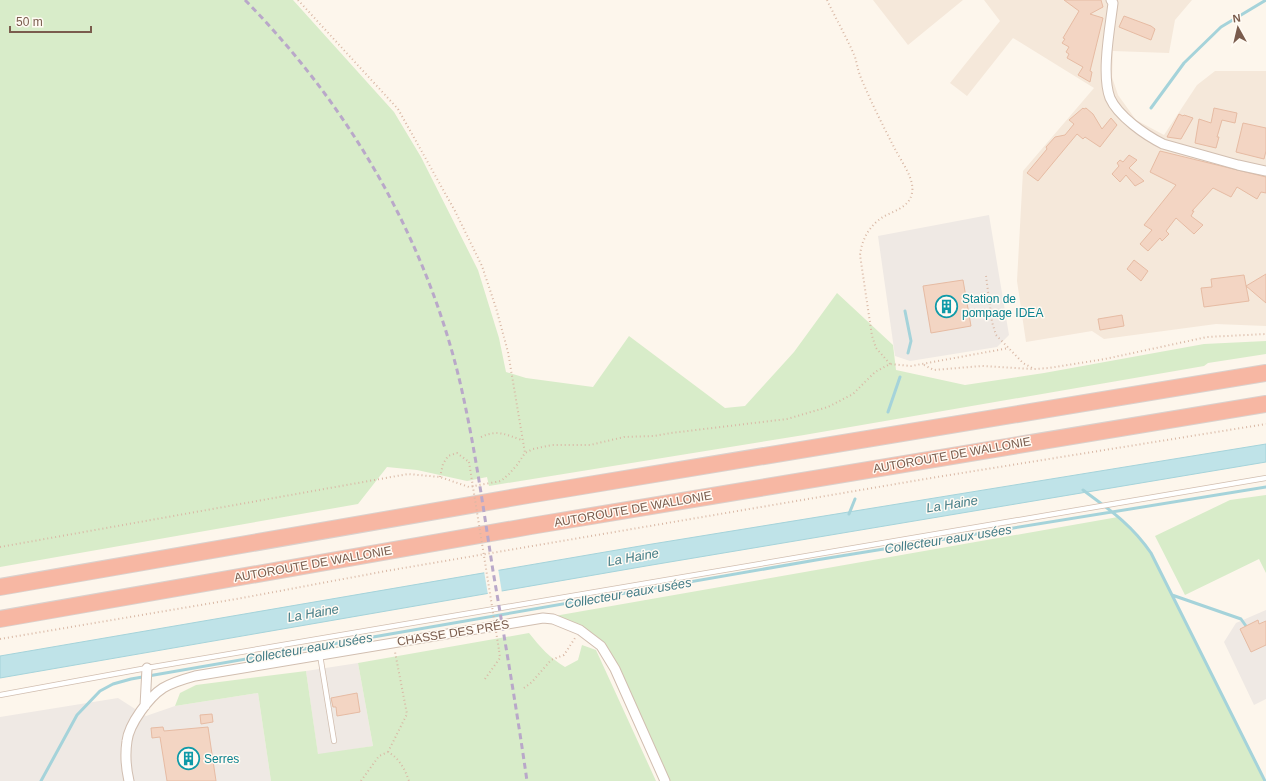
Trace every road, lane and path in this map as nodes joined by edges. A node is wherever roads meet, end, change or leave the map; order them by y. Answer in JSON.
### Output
{"nodes":[{"id":1,"x":298,"y":0,"type":"edge"},
{"id":2,"x":827,"y":0,"type":"edge"},
{"id":3,"x":1112,"y":0,"type":"edge"},
{"id":4,"x":1266,"y":171,"type":"edge"},
{"id":5,"x":986,"y":276,"type":"dead end"},
{"id":6,"x":1266,"y":334,"type":"edge"},
{"id":7,"x":1010,"y":348,"type":"junction"},
{"id":8,"x":890,"y":364,"type":"junction"},
{"id":9,"x":923,"y":365,"type":"junction"},
{"id":10,"x":1034,"y":369,"type":"junction"},
{"id":11,"x":1266,"y":373,"type":"edge"},
{"id":12,"x":1266,"y":404,"type":"edge"},
{"id":13,"x":1266,"y":424,"type":"edge"},
{"id":14,"x":481,"y":437,"type":"dead end"},
{"id":15,"x":522,"y":440,"type":"junction"},
{"id":16,"x":525,"y":453,"type":"junction"},
{"id":17,"x":440,"y":477,"type":"junction"},
{"id":18,"x":1266,"y":478,"type":"edge"},
{"id":19,"x":0,"y":547,"type":"edge"},
{"id":20,"x":0,"y":588,"type":"edge"},
{"id":21,"x":0,"y":619,"type":"edge"},
{"id":22,"x":580,"y":630,"type":"junction"},
{"id":23,"x":0,"y":639,"type":"edge"},
{"id":24,"x":393,"y":643,"type":"junction"},
{"id":25,"x":320,"y":655,"type":"junction"},
{"id":26,"x":147,"y":668,"type":"junction"},
{"id":27,"x":485,"y":679,"type":"dead end"},
{"id":28,"x":524,"y":688,"type":"dead end"},
{"id":29,"x":0,"y":695,"type":"edge"},
{"id":30,"x":142,"y":709,"type":"junction"},
{"id":31,"x":334,"y":741,"type":"dead end"},
{"id":32,"x":388,"y":752,"type":"junction"},
{"id":33,"x":129,"y":781,"type":"edge"},
{"id":34,"x":361,"y":781,"type":"edge"},
{"id":35,"x":409,"y":781,"type":"edge"},
{"id":36,"x":664,"y":781,"type":"edge"}],
"edges":[{"from":1,"to":15,"type":"path"},
{"from":2,"to":8,"type":"path"},
{"from":3,"to":4,"type":"street"},
{"from":5,"to":7,"type":"path"},
{"from":6,"to":10,"type":"path"},
{"from":7,"to":9,"type":"path"},
{"from":7,"to":10,"type":"path"},
{"from":8,"to":9,"type":"path"},
{"from":8,"to":16,"type":"path"},
{"from":9,"to":10,"type":"path"},
{"from":11,"to":20,"type":"highway"},
{"from":12,"to":21,"type":"highway","name":"AUTOROUTE DE WALLONIE"},
{"from":13,"to":23,"type":"path"},
{"from":14,"to":15,"type":"path"},
{"from":15,"to":16,"type":"path"},
{"from":16,"to":17,"type":"path"},
{"from":17,"to":19,"type":"path"},
{"from":17,"to":27,"type":"path","bridge":true},
{"from":18,"to":26,"type":"lane"},
{"from":22,"to":24,"type":"street","name":"CHASSE DES PRÉS"},
{"from":22,"to":28,"type":"path"},
{"from":22,"to":36,"type":"street","name":"CHASSE DES PRÉS"},
{"from":24,"to":25,"type":"street","name":"CHASSE DES PRÉS"},
{"from":24,"to":32,"type":"path"},
{"from":25,"to":30,"type":"street","name":"CHASSE DES PRÉS"},
{"from":25,"to":31,"type":"lane"},
{"from":26,"to":29,"type":"lane"},
{"from":26,"to":30,"type":"street"},
{"from":30,"to":33,"type":"street"},
{"from":32,"to":34,"type":"path"},
{"from":32,"to":35,"type":"path"}]}
